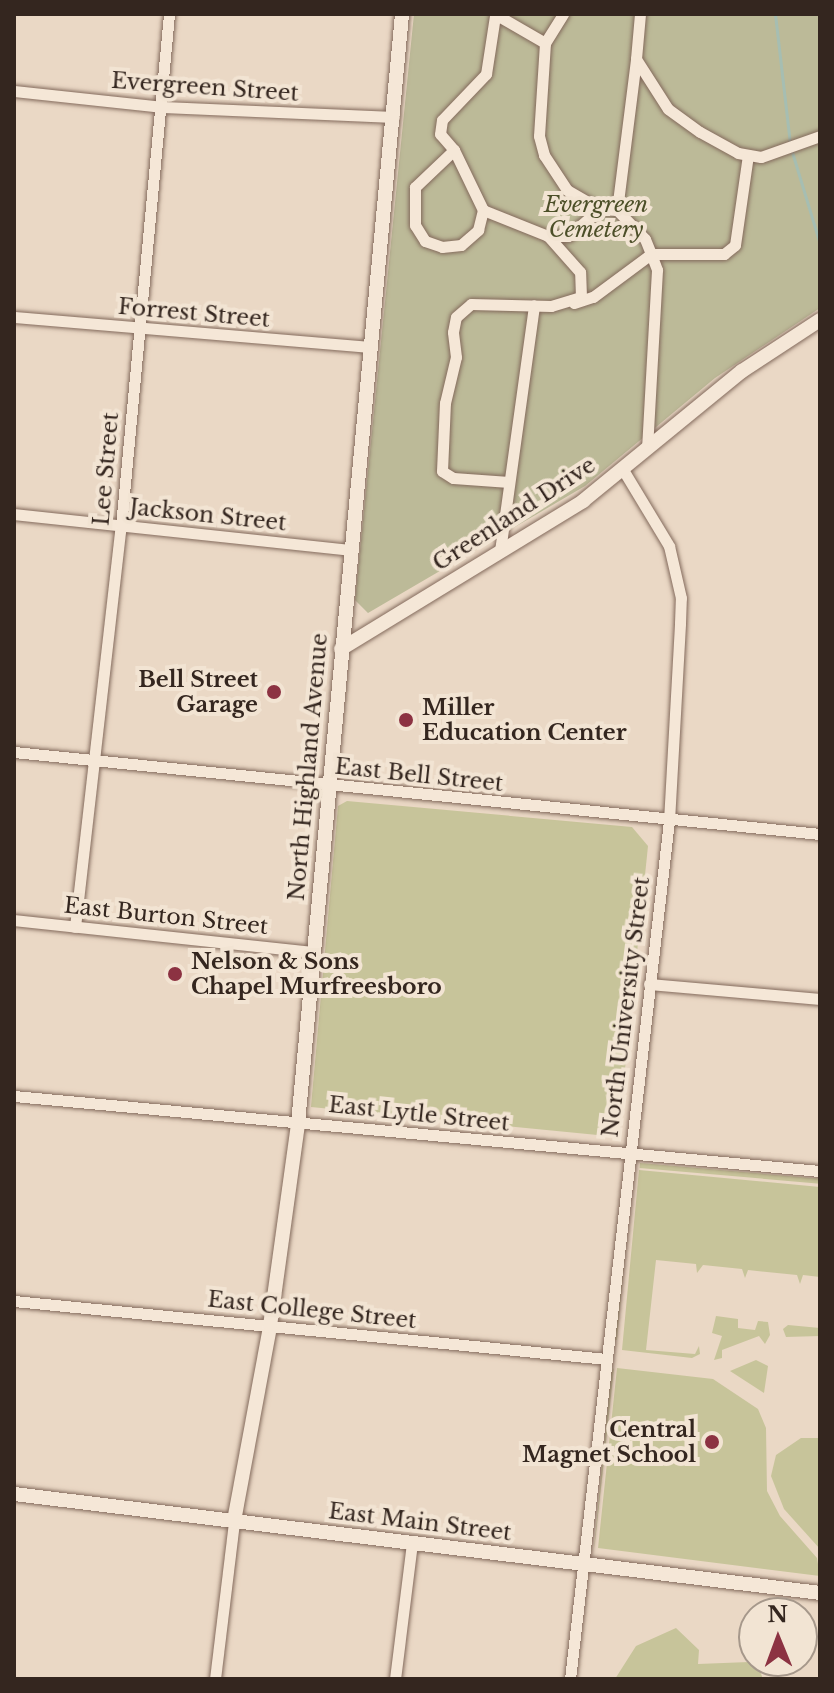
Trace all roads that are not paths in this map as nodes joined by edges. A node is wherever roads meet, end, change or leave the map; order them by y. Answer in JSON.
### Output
{"nodes":[{"id":1,"x":169,"y":14,"type":"edge"},
{"id":2,"x":402,"y":14,"type":"edge"},
{"id":3,"x":563,"y":14,"type":"edge"},
{"id":4,"x":640,"y":14,"type":"edge"},
{"id":5,"x":495,"y":15,"type":"edge"},
{"id":6,"x":545,"y":43,"type":"junction"},
{"id":7,"x":636,"y":59,"type":"junction"},
{"id":8,"x":14,"y":91,"type":"edge"},
{"id":9,"x":163,"y":107,"type":"junction"},
{"id":10,"x":394,"y":117,"type":"junction"},
{"id":11,"x":820,"y":136,"type":"edge"},
{"id":12,"x":454,"y":150,"type":"junction"},
{"id":13,"x":748,"y":155,"type":"junction"},
{"id":14,"x":600,"y":209,"type":"junction"},
{"id":15,"x":483,"y":210,"type":"junction"},
{"id":16,"x":617,"y":210,"type":"junction"},
{"id":17,"x":548,"y":236,"type":"junction"},
{"id":18,"x":568,"y":236,"type":"junction"},
{"id":19,"x":566,"y":251,"type":"junction"},
{"id":20,"x":651,"y":254,"type":"junction"},
{"id":21,"x":574,"y":303,"type":"junction"},
{"id":22,"x":534,"y":305,"type":"junction"},
{"id":23,"x":14,"y":317,"type":"edge"},
{"id":24,"x":820,"y":320,"type":"edge"},
{"id":25,"x":138,"y":329,"type":"junction"},
{"id":26,"x":371,"y":347,"type":"junction"},
{"id":27,"x":647,"y":447,"type":"junction"},
{"id":28,"x":622,"y":468,"type":"junction"},
{"id":29,"x":509,"y":482,"type":"junction"},
{"id":30,"x":14,"y":514,"type":"edge"},
{"id":31,"x":121,"y":526,"type":"junction"},
{"id":32,"x":349,"y":550,"type":"junction"},
{"id":33,"x":500,"y":551,"type":"junction"},
{"id":34,"x":341,"y":649,"type":"junction"},
{"id":35,"x":14,"y":752,"type":"edge"},
{"id":36,"x":93,"y":761,"type":"junction"},
{"id":37,"x":329,"y":786,"type":"junction"},
{"id":38,"x":669,"y":821,"type":"junction"},
{"id":39,"x":820,"y":834,"type":"edge"},
{"id":40,"x":14,"y":920,"type":"edge"},
{"id":41,"x":75,"y":927,"type":"junction"},
{"id":42,"x":314,"y":952,"type":"junction"},
{"id":43,"x":649,"y":984,"type":"junction"},
{"id":44,"x":820,"y":999,"type":"edge"},
{"id":45,"x":14,"y":1096,"type":"edge"},
{"id":46,"x":298,"y":1123,"type":"junction"},
{"id":47,"x":628,"y":1155,"type":"junction"},
{"id":48,"x":820,"y":1171,"type":"edge"},
{"id":49,"x":14,"y":1301,"type":"edge"},
{"id":50,"x":270,"y":1326,"type":"junction"},
{"id":51,"x":607,"y":1359,"type":"junction"},
{"id":52,"x":14,"y":1494,"type":"edge"},
{"id":53,"x":234,"y":1521,"type":"junction"},
{"id":54,"x":412,"y":1543,"type":"junction"},
{"id":55,"x":583,"y":1564,"type":"junction"},
{"id":56,"x":820,"y":1593,"type":"edge"},
{"id":57,"x":215,"y":1679,"type":"edge"},
{"id":58,"x":395,"y":1679,"type":"edge"},
{"id":59,"x":570,"y":1679,"type":"edge"}],
"edges":[{"from":1,"to":9,"type":"street","name":"Lee Street"},
{"from":2,"to":10,"type":"street","name":"North Highland Avenue"},
{"from":3,"to":6,"type":"street"},
{"from":4,"to":7,"type":"street"},
{"from":5,"to":6,"type":"street"},
{"from":5,"to":12,"type":"street"},
{"from":6,"to":14,"type":"street"},
{"from":7,"to":13,"type":"street"},
{"from":7,"to":16,"type":"street"},
{"from":8,"to":9,"type":"street","name":"Evergreen Street"},
{"from":9,"to":10,"type":"street","name":"Evergreen Street"},
{"from":9,"to":25,"type":"street","name":"Lee Street"},
{"from":10,"to":26,"type":"street","name":"North Highland Avenue"},
{"from":11,"to":13,"type":"street"},
{"from":12,"to":15,"type":"street"},
{"from":12,"to":15,"type":"street"},
{"from":13,"to":20,"type":"street"},
{"from":14,"to":16,"type":"street"},
{"from":14,"to":18,"type":"street"},
{"from":15,"to":17,"type":"street"},
{"from":16,"to":20,"type":"street"},
{"from":17,"to":18,"type":"street"},
{"from":17,"to":19,"type":"street"},
{"from":18,"to":19,"type":"street"},
{"from":19,"to":21,"type":"street"},
{"from":20,"to":21,"type":"street"},
{"from":20,"to":27,"type":"street"},
{"from":21,"to":22,"type":"street"},
{"from":22,"to":29,"type":"street"},
{"from":22,"to":29,"type":"street"},
{"from":23,"to":25,"type":"street","name":"Forrest Street"},
{"from":24,"to":27,"type":"street","name":"Greenland Drive"},
{"from":25,"to":26,"type":"street","name":"Forrest Street"},
{"from":25,"to":31,"type":"street","name":"Lee Street"},
{"from":26,"to":32,"type":"street","name":"North Highland Avenue"},
{"from":27,"to":28,"type":"street","name":"Greenland Drive"},
{"from":28,"to":33,"type":"street","name":"Greenland Drive"},
{"from":28,"to":38,"type":"street","name":"North University Street"},
{"from":29,"to":33,"type":"street"},
{"from":30,"to":31,"type":"street","name":"Jackson Street"},
{"from":31,"to":32,"type":"street","name":"Jackson Street"},
{"from":31,"to":36,"type":"street","name":"Lee Street"},
{"from":32,"to":34,"type":"street","name":"North Highland Avenue"},
{"from":33,"to":34,"type":"street","name":"Greenland Drive"},
{"from":34,"to":37,"type":"street","name":"North Highland Avenue"},
{"from":35,"to":36,"type":"street","name":"East Bell Street"},
{"from":36,"to":37,"type":"street","name":"East Bell Street"},
{"from":36,"to":41,"type":"street","name":"Lee Street"},
{"from":37,"to":38,"type":"street","name":"East Bell Street"},
{"from":37,"to":42,"type":"street","name":"North Highland Avenue"},
{"from":38,"to":39,"type":"street","name":"East Bell Street"},
{"from":38,"to":43,"type":"street","name":"North University Street"},
{"from":40,"to":41,"type":"street","name":"East Burton Street"},
{"from":41,"to":42,"type":"street","name":"East Burton Street"},
{"from":42,"to":46,"type":"street","name":"North Highland Avenue"},
{"from":43,"to":44,"type":"street"},
{"from":43,"to":47,"type":"street","name":"North University Street"},
{"from":45,"to":46,"type":"street","name":"East Lytle Street"},
{"from":46,"to":47,"type":"street","name":"East Lytle Street"},
{"from":46,"to":50,"type":"street","name":"North Highland Avenue"},
{"from":47,"to":48,"type":"street","name":"East Lytle Street"},
{"from":47,"to":51,"type":"street","name":"North University Street"},
{"from":49,"to":50,"type":"street","name":"East College Street"},
{"from":50,"to":51,"type":"street","name":"East College Street"},
{"from":50,"to":53,"type":"street","name":"North Highland Avenue"},
{"from":51,"to":55,"type":"street","name":"North University Street"},
{"from":52,"to":53,"type":"street","name":"East Main Street"},
{"from":53,"to":54,"type":"street","name":"East Main Street"},
{"from":53,"to":57,"type":"street"},
{"from":54,"to":55,"type":"street","name":"East Main Street"},
{"from":54,"to":58,"type":"street"},
{"from":55,"to":56,"type":"street","name":"East Main Street"},
{"from":55,"to":59,"type":"street","name":"North University Street"}]}
